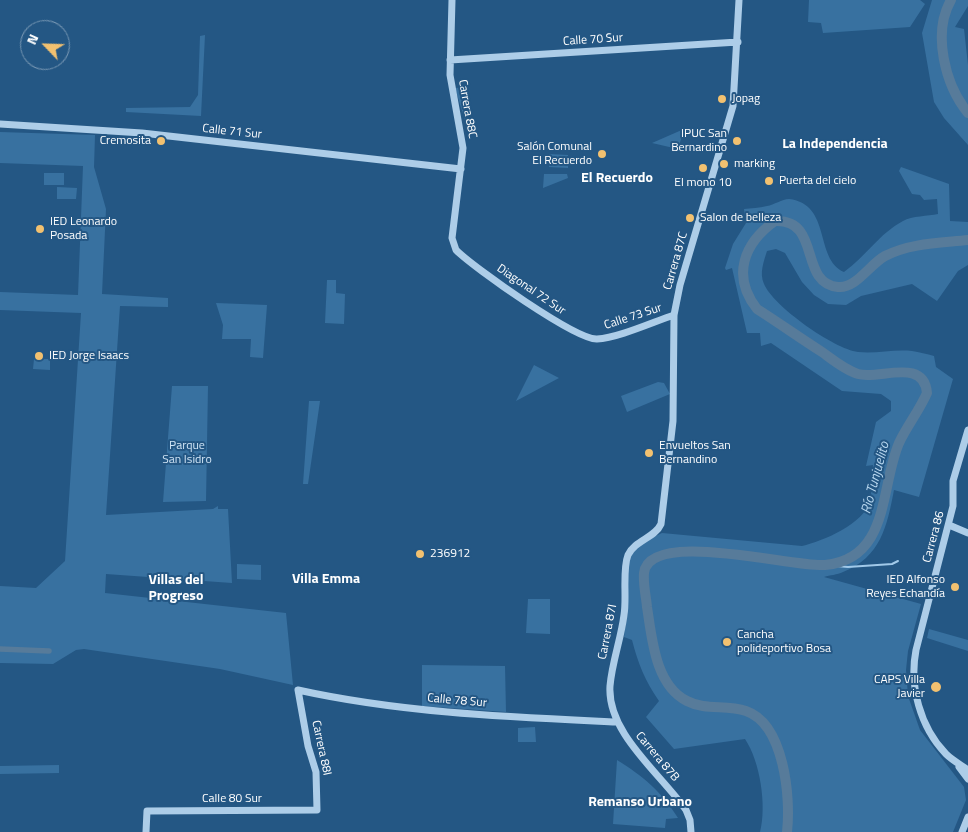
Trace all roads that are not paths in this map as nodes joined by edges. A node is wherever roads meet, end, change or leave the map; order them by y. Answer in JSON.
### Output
{"nodes":[{"id":1,"x":452,"y":0,"type":"edge"},
{"id":2,"x":739,"y":0,"type":"edge"},
{"id":3,"x":738,"y":42,"type":"junction"},
{"id":4,"x":450,"y":60,"type":"junction"},
{"id":5,"x":0,"y":124,"type":"edge"},
{"id":6,"x":461,"y":169,"type":"junction"},
{"id":7,"x":456,"y":250,"type":"joint"},
{"id":8,"x":674,"y":315,"type":"junction"},
{"id":9,"x":599,"y":339,"type":"joint"},
{"id":10,"x":968,"y":430,"type":"edge"},
{"id":11,"x":949,"y":525,"type":"junction"},
{"id":12,"x":968,"y":533,"type":"edge"},
{"id":13,"x":633,"y":547,"type":"joint"},
{"id":14,"x":298,"y":690,"type":"joint"},
{"id":15,"x":616,"y":722,"type":"junction"},
{"id":16,"x":947,"y":754,"type":"junction"},
{"id":17,"x":968,"y":770,"type":"edge"},
{"id":18,"x":968,"y":779,"type":"edge"},
{"id":19,"x":318,"y":810,"type":"joint"},
{"id":20,"x":968,"y":817,"type":"edge"},
{"id":21,"x":146,"y":832,"type":"edge"},
{"id":22,"x":691,"y":832,"type":"edge"},
{"id":23,"x":962,"y":832,"type":"edge"}],
"edges":[{"from":1,"to":4,"type":"street","name":"Carrera 88C"},
{"from":2,"to":3,"type":"street","name":"Carrera 87C"},
{"from":3,"to":4,"type":"street","name":"Calle 70 Sur"},
{"from":3,"to":8,"type":"street","name":"Carrera 87C"},
{"from":4,"to":6,"type":"street","name":"Carrera 88C"},
{"from":5,"to":6,"type":"street","name":"Calle 71 Sur"},
{"from":6,"to":7,"type":"street","name":"Carrera 88C"},
{"from":7,"to":9,"type":"street","name":"Diagonal 72 Sur"},
{"from":8,"to":9,"type":"street","name":"Calle 73 Sur"},
{"from":8,"to":13,"type":"street","name":"Carrera 87C"},
{"from":10,"to":11,"type":"street","name":"Carrera 86"},
{"from":11,"to":12,"type":"street"},
{"from":11,"to":16,"type":"street","name":"Carrera 86"},
{"from":13,"to":15,"type":"street","name":"Carrera 87I"},
{"from":14,"to":15,"type":"street","name":"Calle 78 Sur"},
{"from":14,"to":19,"type":"street","name":"Carrera 88I"},
{"from":15,"to":22,"type":"street","name":"Carrera 87B"},
{"from":16,"to":17,"type":"street"},
{"from":16,"to":18,"type":"street"},
{"from":19,"to":21,"type":"street","name":"Calle 80 Sur"},
{"from":20,"to":23,"type":"street"}]}
